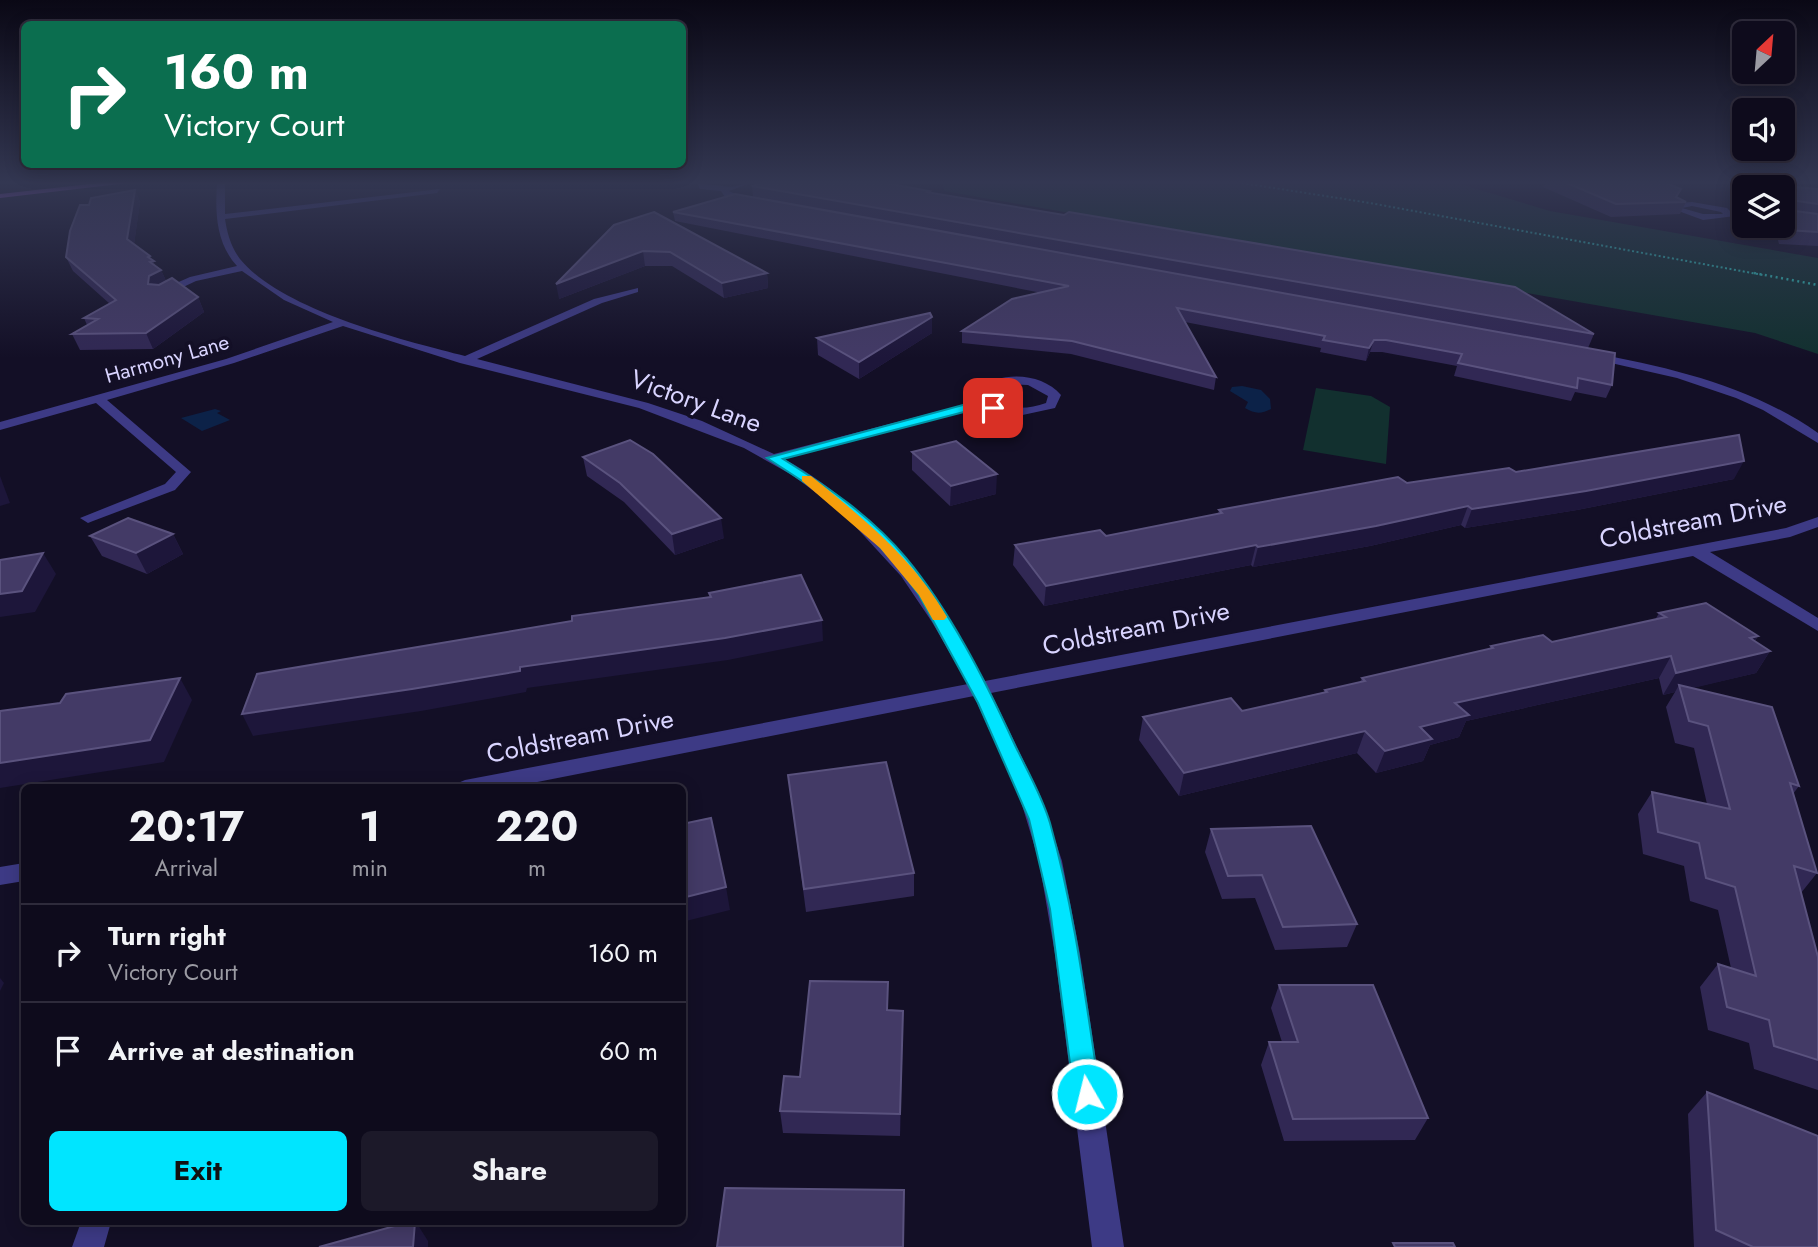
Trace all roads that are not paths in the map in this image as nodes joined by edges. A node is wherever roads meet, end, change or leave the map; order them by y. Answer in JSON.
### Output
{"nodes":[{"id":1,"x":226,"y":241,"type":"edge"},
{"id":2,"x":243,"y":268,"type":"junction"},
{"id":3,"x":634,"y":290,"type":"dead end"},
{"id":4,"x":160,"y":295,"type":"edge"},
{"id":5,"x":342,"y":322,"type":"junction"},
{"id":6,"x":1578,"y":353,"type":"edge"},
{"id":7,"x":464,"y":360,"type":"junction"},
{"id":8,"x":99,"y":399,"type":"junction"},
{"id":9,"x":985,"y":403,"type":"junction"},
{"id":10,"x":0,"y":426,"type":"edge"},
{"id":11,"x":1818,"y":439,"type":"edge"},
{"id":12,"x":773,"y":458,"type":"junction"},
{"id":13,"x":88,"y":518,"type":"dead end"},
{"id":14,"x":1818,"y":522,"type":"edge"},
{"id":15,"x":1695,"y":550,"type":"junction"},
{"id":16,"x":1818,"y":626,"type":"edge"},
{"id":17,"x":979,"y":687,"type":"junction"},
{"id":18,"x":484,"y":784,"type":"edge"},
{"id":19,"x":21,"y":872,"type":"edge"},
{"id":20,"x":0,"y":876,"type":"edge"},
{"id":21,"x":95,"y":1225,"type":"edge"},
{"id":22,"x":88,"y":1247,"type":"edge"},
{"id":23,"x":1108,"y":1247,"type":"edge"}],
"edges":[{"from":1,"to":2,"type":"street","name":"Victory Lane"},
{"from":2,"to":4,"type":"street"},
{"from":2,"to":5,"type":"street","name":"Victory Lane"},
{"from":3,"to":7,"type":"street"},
{"from":5,"to":7,"type":"street","name":"Victory Lane"},
{"from":5,"to":8,"type":"street","name":"Harmony Lane"},
{"from":6,"to":11,"type":"street"},
{"from":7,"to":12,"type":"street","name":"Victory Lane"},
{"from":8,"to":10,"type":"street","name":"Harmony Lane"},
{"from":8,"to":13,"type":"street"},
{"from":9,"to":9,"type":"street"},
{"from":9,"to":12,"type":"street"},
{"from":12,"to":17,"type":"street","name":"Victory Lane"},
{"from":14,"to":15,"type":"street","name":"Coldstream Drive"},
{"from":15,"to":16,"type":"street"},
{"from":15,"to":17,"type":"street","name":"Coldstream Drive"},
{"from":17,"to":18,"type":"street","name":"Coldstream Drive"},
{"from":17,"to":23,"type":"street","name":"Victory Lane"},
{"from":19,"to":20,"type":"street"},
{"from":21,"to":22,"type":"street"}]}
